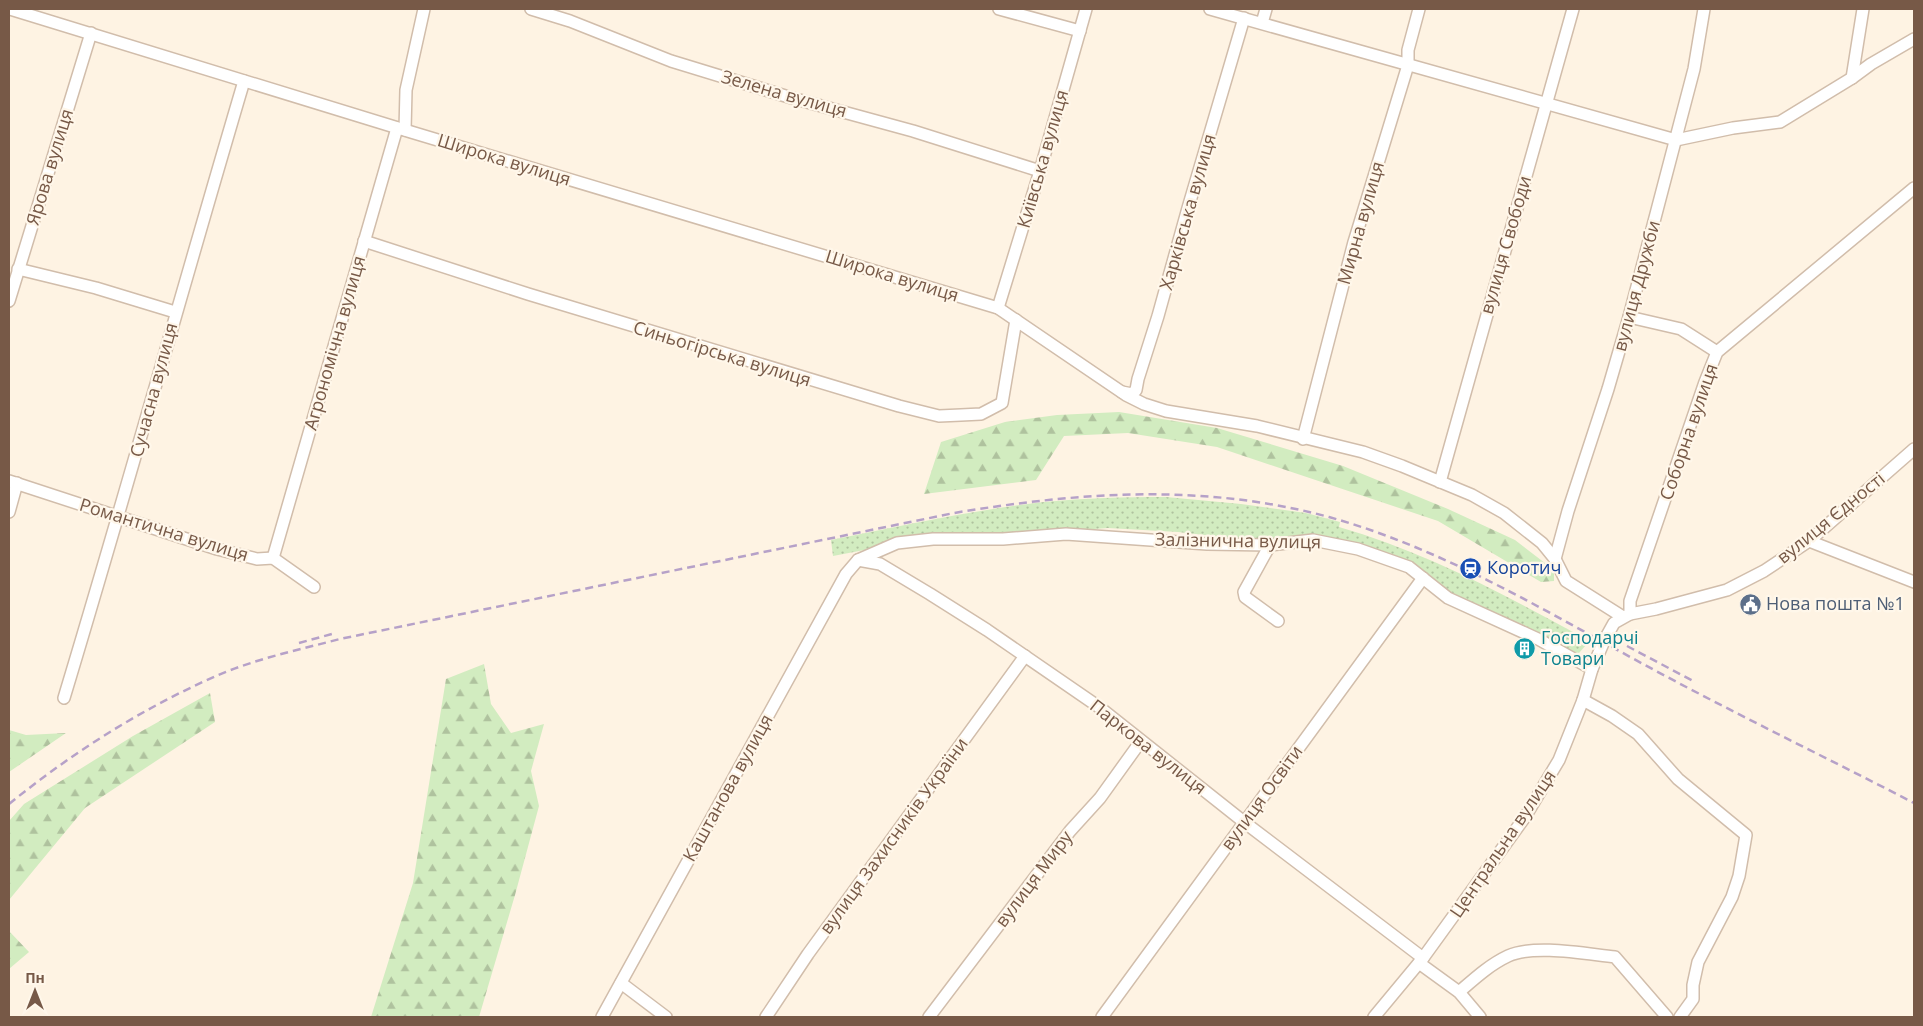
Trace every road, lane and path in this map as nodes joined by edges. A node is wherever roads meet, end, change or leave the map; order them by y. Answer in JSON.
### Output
{"nodes":[{"id":1,"x":10,"y":9,"type":"edge"},
{"id":2,"x":424,"y":9,"type":"edge"},
{"id":3,"x":531,"y":9,"type":"edge"},
{"id":4,"x":999,"y":9,"type":"edge"},
{"id":5,"x":1086,"y":9,"type":"edge"},
{"id":6,"x":1210,"y":9,"type":"edge"},
{"id":7,"x":1266,"y":9,"type":"edge"},
{"id":8,"x":1419,"y":9,"type":"edge"},
{"id":9,"x":1573,"y":9,"type":"edge"},
{"id":10,"x":1704,"y":9,"type":"edge"},
{"id":11,"x":1863,"y":9,"type":"edge"},
{"id":12,"x":1244,"y":18,"type":"junction"},
{"id":13,"x":1262,"y":23,"type":"junction"},
{"id":14,"x":1080,"y":31,"type":"junction"},
{"id":15,"x":91,"y":33,"type":"junction"},
{"id":16,"x":1914,"y":39,"type":"edge"},
{"id":17,"x":1408,"y":65,"type":"junction"},
{"id":18,"x":1852,"y":78,"type":"junction"},
{"id":19,"x":244,"y":81,"type":"junction"},
{"id":20,"x":1546,"y":104,"type":"junction"},
{"id":21,"x":401,"y":129,"type":"junction"},
{"id":22,"x":1676,"y":140,"type":"junction"},
{"id":23,"x":1040,"y":171,"type":"junction"},
{"id":24,"x":1914,"y":188,"type":"edge"},
{"id":25,"x":364,"y":241,"type":"junction"},
{"id":26,"x":18,"y":269,"type":"junction"},
{"id":27,"x":9,"y":301,"type":"edge"},
{"id":28,"x":998,"y":308,"type":"junction"},
{"id":29,"x":175,"y":312,"type":"junction"},
{"id":30,"x":1629,"y":316,"type":"junction"},
{"id":31,"x":1016,"y":320,"type":"junction"},
{"id":32,"x":1717,"y":352,"type":"junction"},
{"id":33,"x":1122,"y":392,"type":"junction"},
{"id":34,"x":1303,"y":438,"type":"junction"},
{"id":35,"x":1914,"y":449,"type":"edge"},
{"id":36,"x":13,"y":482,"type":"edge"},
{"id":37,"x":1440,"y":482,"type":"junction"},
{"id":38,"x":9,"y":512,"type":"edge"},
{"id":39,"x":119,"y":517,"type":"junction"},
{"id":40,"x":1808,"y":541,"type":"junction"},
{"id":41,"x":1270,"y":545,"type":"junction"},
{"id":42,"x":273,"y":558,"type":"junction"},
{"id":43,"x":1555,"y":559,"type":"junction"},
{"id":44,"x":858,"y":560,"type":"junction"},
{"id":45,"x":1423,"y":578,"type":"junction"},
{"id":46,"x":1914,"y":582,"type":"edge"},
{"id":47,"x":314,"y":587,"type":"dead end"},
{"id":48,"x":1627,"y":616,"type":"junction"},
{"id":49,"x":1278,"y":622,"type":"dead end"},
{"id":50,"x":1024,"y":656,"type":"junction"},
{"id":51,"x":1592,"y":669,"type":"junction"},
{"id":52,"x":64,"y":698,"type":"dead end"},
{"id":53,"x":1583,"y":700,"type":"junction"},
{"id":54,"x":1141,"y":742,"type":"junction"},
{"id":55,"x":1244,"y":822,"type":"junction"},
{"id":56,"x":1421,"y":961,"type":"junction"},
{"id":57,"x":621,"y":983,"type":"junction"},
{"id":58,"x":1458,"y":992,"type":"junction"},
{"id":59,"x":602,"y":1017,"type":"edge"},
{"id":60,"x":666,"y":1017,"type":"edge"},
{"id":61,"x":766,"y":1017,"type":"edge"},
{"id":62,"x":929,"y":1017,"type":"edge"},
{"id":63,"x":1102,"y":1017,"type":"edge"},
{"id":64,"x":1374,"y":1017,"type":"edge"},
{"id":65,"x":1480,"y":1017,"type":"edge"},
{"id":66,"x":1667,"y":1017,"type":"edge"},
{"id":67,"x":1680,"y":1017,"type":"edge"}],
"edges":[{"from":1,"to":15,"type":"street","name":"Широка вулиця"},
{"from":2,"to":21,"type":"street","name":"Агрономічна вулиця"},
{"from":3,"to":23,"type":"street","name":"Зелена вулиця"},
{"from":4,"to":14,"type":"street"},
{"from":5,"to":14,"type":"street","name":"Київська вулиця"},
{"from":6,"to":12,"type":"street"},
{"from":7,"to":13,"type":"street"},
{"from":8,"to":17,"type":"street","name":"Мирна вулиця"},
{"from":9,"to":20,"type":"street","name":"вулиця Свободи"},
{"from":10,"to":22,"type":"street","name":"вулиця Дружби"},
{"from":11,"to":18,"type":"street"},
{"from":12,"to":13,"type":"street"},
{"from":12,"to":33,"type":"street","name":"Харківська вулиця"},
{"from":13,"to":17,"type":"street"},
{"from":14,"to":23,"type":"street","name":"Київська вулиця"},
{"from":15,"to":19,"type":"street","name":"Широка вулиця"},
{"from":15,"to":26,"type":"street","name":"Ярова вулиця"},
{"from":16,"to":18,"type":"street"},
{"from":17,"to":20,"type":"street"},
{"from":17,"to":34,"type":"street","name":"Мирна вулиця"},
{"from":18,"to":22,"type":"street"},
{"from":19,"to":21,"type":"street","name":"Широка вулиця"},
{"from":19,"to":29,"type":"street","name":"Сучасна вулиця"},
{"from":20,"to":22,"type":"street"},
{"from":20,"to":37,"type":"street","name":"вулиця Свободи"},
{"from":21,"to":25,"type":"street","name":"Агрономічна вулиця"},
{"from":21,"to":28,"type":"street","name":"Широка вулиця"},
{"from":22,"to":30,"type":"street","name":"вулиця Дружби"},
{"from":23,"to":28,"type":"street","name":"Київська вулиця"},
{"from":24,"to":32,"type":"street","name":"Соборна вулиця"},
{"from":25,"to":31,"type":"street","name":"Синьогірська вулиця"},
{"from":25,"to":42,"type":"street","name":"Агрономічна вулиця"},
{"from":26,"to":27,"type":"street","name":"Ярова вулиця"},
{"from":26,"to":29,"type":"street"},
{"from":28,"to":31,"type":"street","name":"Широка вулиця"},
{"from":29,"to":39,"type":"street","name":"Сучасна вулиця"},
{"from":30,"to":32,"type":"street"},
{"from":30,"to":43,"type":"street","name":"вулиця Дружби"},
{"from":31,"to":33,"type":"street","name":"Широка вулиця"},
{"from":32,"to":48,"type":"street","name":"Соборна вулиця"},
{"from":33,"to":34,"type":"street","name":"Широка вулиця"},
{"from":34,"to":37,"type":"street","name":"Широка вулиця"},
{"from":35,"to":40,"type":"street","name":"вулиця Єдності"},
{"from":36,"to":38,"type":"street"},
{"from":36,"to":39,"type":"street","name":"Романтична вулиця"},
{"from":37,"to":43,"type":"street","name":"Широка вулиця"},
{"from":39,"to":42,"type":"street","name":"Романтична вулиця"},
{"from":39,"to":52,"type":"street","name":"Сучасна вулиця"},
{"from":40,"to":46,"type":"street"},
{"from":40,"to":48,"type":"street","name":"вулиця Єдності"},
{"from":41,"to":44,"type":"street","name":"Залізнична вулиця"},
{"from":41,"to":45,"type":"street","name":"Залізнична вулиця"},
{"from":41,"to":49,"type":"street"},
{"from":42,"to":47,"type":"street","name":"Романтична вулиця"},
{"from":43,"to":48,"type":"street","name":"Широка вулиця"},
{"from":44,"to":50,"type":"street","name":"Паркова вулиця"},
{"from":44,"to":57,"type":"street","name":"Каштанова вулиця"},
{"from":45,"to":51,"type":"street","name":"Залізнична вулиця"},
{"from":45,"to":55,"type":"street","name":"вулиця Освіти"},
{"from":48,"to":51,"type":"street","name":"Центральна вулиця"},
{"from":50,"to":54,"type":"street","name":"Паркова вулиця"},
{"from":50,"to":61,"type":"street","name":"вулиця Захисників України"},
{"from":51,"to":53,"type":"street","name":"Центральна вулиця"},
{"from":53,"to":56,"type":"street","name":"Центральна вулиця"},
{"from":53,"to":67,"type":"street"},
{"from":54,"to":55,"type":"street","name":"Паркова вулиця"},
{"from":54,"to":62,"type":"street","name":"вулиця Миру"},
{"from":55,"to":56,"type":"street","name":"Паркова вулиця"},
{"from":55,"to":63,"type":"street","name":"вулиця Освіти"},
{"from":56,"to":58,"type":"street","name":"Паркова вулиця"},
{"from":56,"to":64,"type":"street","name":"Центральна вулиця"},
{"from":57,"to":59,"type":"street","name":"Каштанова вулиця"},
{"from":57,"to":60,"type":"street"},
{"from":58,"to":65,"type":"street","name":"Паркова вулиця"},
{"from":58,"to":66,"type":"street"}]}
